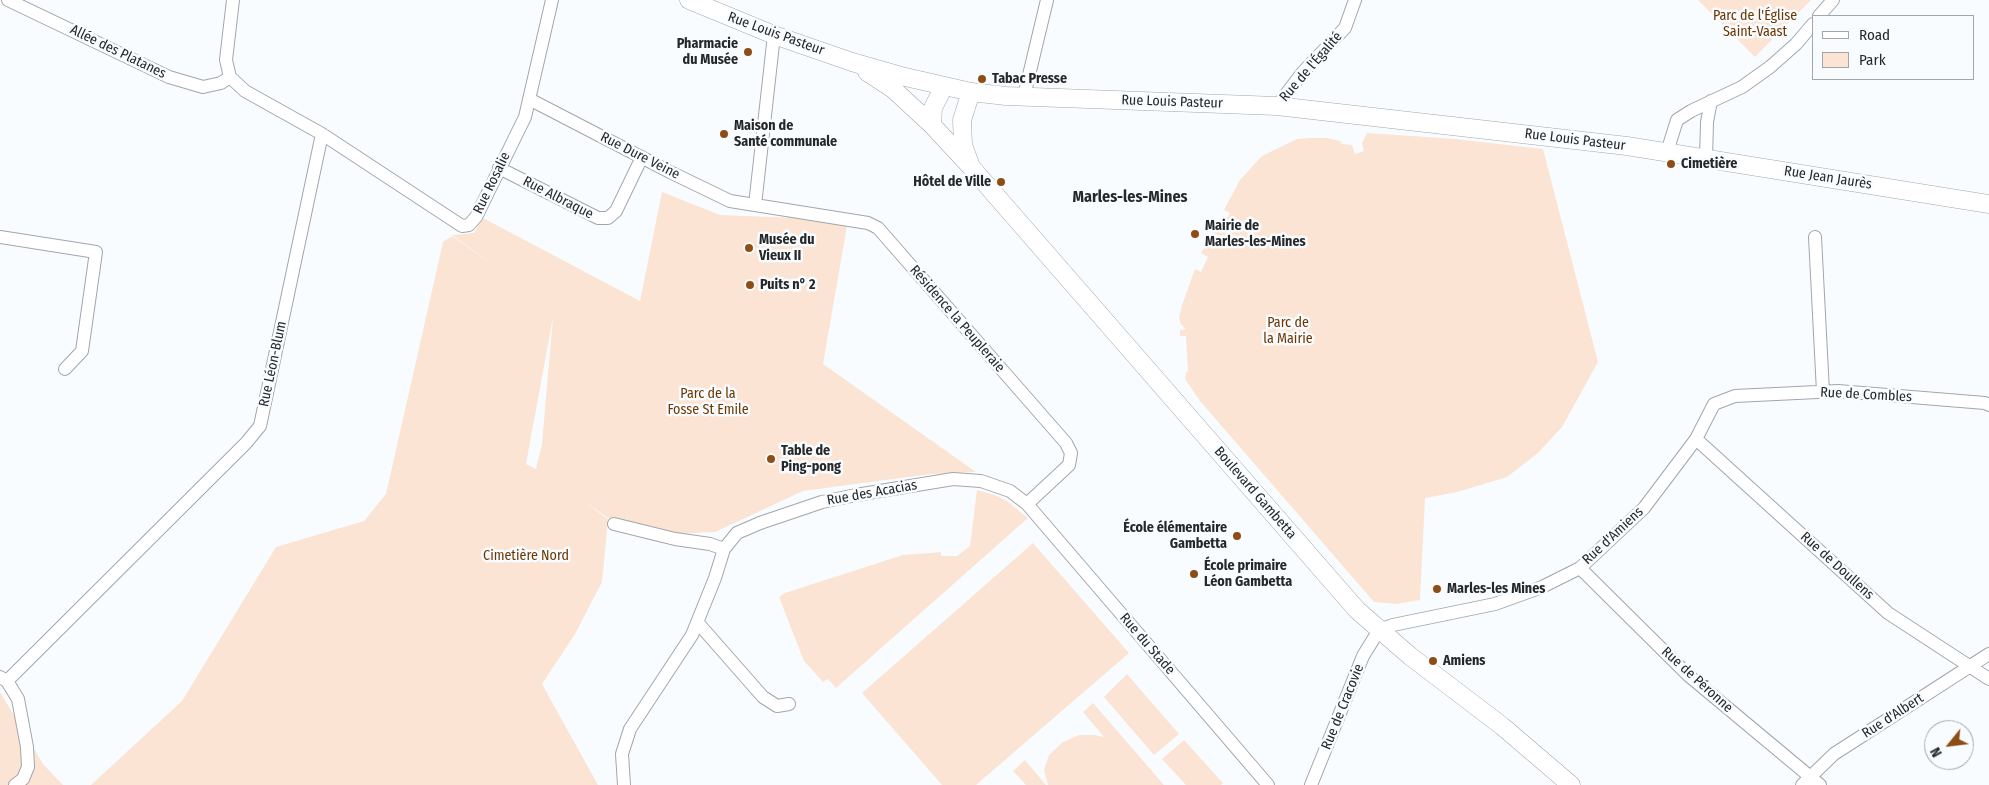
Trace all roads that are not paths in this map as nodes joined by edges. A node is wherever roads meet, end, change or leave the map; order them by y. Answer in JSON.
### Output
{"nodes":[{"id":1,"x":8,"y":0,"type":"edge"},
{"id":2,"x":233,"y":0,"type":"edge"},
{"id":3,"x":552,"y":0,"type":"edge"},
{"id":4,"x":690,"y":0,"type":"edge"},
{"id":5,"x":1047,"y":0,"type":"edge"},
{"id":6,"x":1355,"y":0,"type":"edge"},
{"id":7,"x":1833,"y":0,"type":"edge"},
{"id":8,"x":1820,"y":15,"type":"edge"},
{"id":9,"x":1812,"y":25,"type":"edge"},
{"id":10,"x":774,"y":35,"type":"junction"},
{"id":11,"x":852,"y":62,"type":"junction"},
{"id":12,"x":230,"y":77,"type":"junction"},
{"id":13,"x":944,"y":86,"type":"junction"},
{"id":14,"x":971,"y":92,"type":"junction"},
{"id":15,"x":1024,"y":96,"type":"junction"},
{"id":16,"x":528,"y":99,"type":"junction"},
{"id":17,"x":1711,"y":101,"type":"junction"},
{"id":18,"x":1277,"y":106,"type":"junction"},
{"id":19,"x":932,"y":126,"type":"junction"},
{"id":20,"x":322,"y":134,"type":"junction"},
{"id":21,"x":1667,"y":152,"type":"junction"},
{"id":22,"x":642,"y":157,"type":"junction"},
{"id":23,"x":1706,"y":159,"type":"junction"},
{"id":24,"x":971,"y":167,"type":"junction"},
{"id":25,"x":499,"y":168,"type":"junction"},
{"id":26,"x":1989,"y":204,"type":"edge"},
{"id":27,"x":755,"y":205,"type":"junction"},
{"id":28,"x":1815,"y":236,"type":"dead end"},
{"id":29,"x":0,"y":237,"type":"edge"},
{"id":30,"x":65,"y":369,"type":"dead end"},
{"id":31,"x":1823,"y":392,"type":"junction"},
{"id":32,"x":1714,"y":404,"type":"joint"},
{"id":33,"x":1989,"y":405,"type":"edge"},
{"id":34,"x":1696,"y":439,"type":"junction"},
{"id":35,"x":1027,"y":504,"type":"junction"},
{"id":36,"x":614,"y":524,"type":"dead end"},
{"id":37,"x":724,"y":549,"type":"junction"},
{"id":38,"x":1580,"y":568,"type":"junction"},
{"id":39,"x":698,"y":623,"type":"junction"},
{"id":40,"x":1379,"y":630,"type":"junction"},
{"id":41,"x":1989,"y":654,"type":"edge"},
{"id":42,"x":1970,"y":667,"type":"junction"},
{"id":43,"x":3,"y":679,"type":"edge"},
{"id":44,"x":1989,"y":679,"type":"edge"},
{"id":45,"x":789,"y":704,"type":"dead end"},
{"id":46,"x":1806,"y":781,"type":"edge"},
{"id":47,"x":16,"y":785,"type":"edge"},
{"id":48,"x":624,"y":785,"type":"edge"},
{"id":49,"x":1268,"y":785,"type":"edge"},
{"id":50,"x":1311,"y":785,"type":"edge"},
{"id":51,"x":1571,"y":785,"type":"edge"},
{"id":52,"x":1820,"y":785,"type":"edge"}],
"edges":[{"from":1,"to":12,"type":"street","name":"Allée des Platanes"},
{"from":2,"to":12,"type":"street"},
{"from":3,"to":16,"type":"street","name":"Rue Rosalie"},
{"from":4,"to":10,"type":"main road","name":"Rue Louis Pasteur"},
{"from":5,"to":15,"type":"street"},
{"from":6,"to":18,"type":"street","name":"Rue de l'Égalité"},
{"from":7,"to":8,"type":"street"},
{"from":9,"to":17,"type":"street"},
{"from":10,"to":11,"type":"main road","name":"Rue Louis Pasteur"},
{"from":10,"to":27,"type":"street"},
{"from":11,"to":13,"type":"main road","name":"Rue Louis Pasteur"},
{"from":11,"to":19,"type":"main road","name":"Boulevard Gambetta"},
{"from":12,"to":20,"type":"street"},
{"from":13,"to":14,"type":"main road","name":"Rue Louis Pasteur"},
{"from":13,"to":19,"type":"main road"},
{"from":14,"to":15,"type":"main road","name":"Rue Louis Pasteur"},
{"from":14,"to":24,"type":"main road","name":"Boulevard Gambetta"},
{"from":15,"to":18,"type":"main road","name":"Rue Louis Pasteur"},
{"from":16,"to":22,"type":"street","name":"Rue Dure Veine"},
{"from":16,"to":25,"type":"street","name":"Rue Rosalie"},
{"from":17,"to":21,"type":"street"},
{"from":17,"to":23,"type":"street"},
{"from":18,"to":21,"type":"main road","name":"Rue Louis Pasteur"},
{"from":19,"to":24,"type":"main road","name":"Boulevard Gambetta"},
{"from":20,"to":25,"type":"street","name":"Rue Rosalie"},
{"from":20,"to":43,"type":"street","name":"Rue Léon-Blum"},
{"from":21,"to":23,"type":"main road","name":"Rue Jean Jaurès"},
{"from":22,"to":25,"type":"street","name":"Rue Albraque"},
{"from":22,"to":27,"type":"street","name":"Rue Dure Veine"},
{"from":23,"to":26,"type":"main road","name":"Rue Jean Jaurès"},
{"from":24,"to":40,"type":"main road","name":"Boulevard Gambetta"},
{"from":27,"to":35,"type":"street","name":"Résidence la Peupleraie"},
{"from":28,"to":31,"type":"street"},
{"from":29,"to":30,"type":"street"},
{"from":31,"to":32,"type":"street","name":"Rue de Combles"},
{"from":31,"to":33,"type":"street","name":"Rue de Combles"},
{"from":32,"to":34,"type":"street","name":"Rue d'Amiens"},
{"from":34,"to":38,"type":"street","name":"Rue d'Amiens"},
{"from":34,"to":42,"type":"street","name":"Rue de Doullens"},
{"from":35,"to":37,"type":"street","name":"Rue des Acacias"},
{"from":35,"to":49,"type":"street","name":"Rue du Stade"},
{"from":36,"to":37,"type":"street"},
{"from":37,"to":39,"type":"street","name":"Rue des Acacias"},
{"from":38,"to":40,"type":"street","name":"Rue d'Amiens"},
{"from":38,"to":46,"type":"street","name":"Rue de Péronne"},
{"from":39,"to":45,"type":"street"},
{"from":39,"to":48,"type":"street","name":"Rue des Acacias"},
{"from":40,"to":50,"type":"street","name":"Rue de Cracovie"},
{"from":40,"to":51,"type":"main road","name":"Boulevard Gambetta"},
{"from":41,"to":42,"type":"street","name":"Rue d'Albert"},
{"from":42,"to":44,"type":"street","name":"Rue de Doullens"},
{"from":42,"to":46,"type":"street","name":"Rue d'Albert"},
{"from":43,"to":47,"type":"street"},
{"from":46,"to":52,"type":"street","name":"Rue de Péronne"}]}
